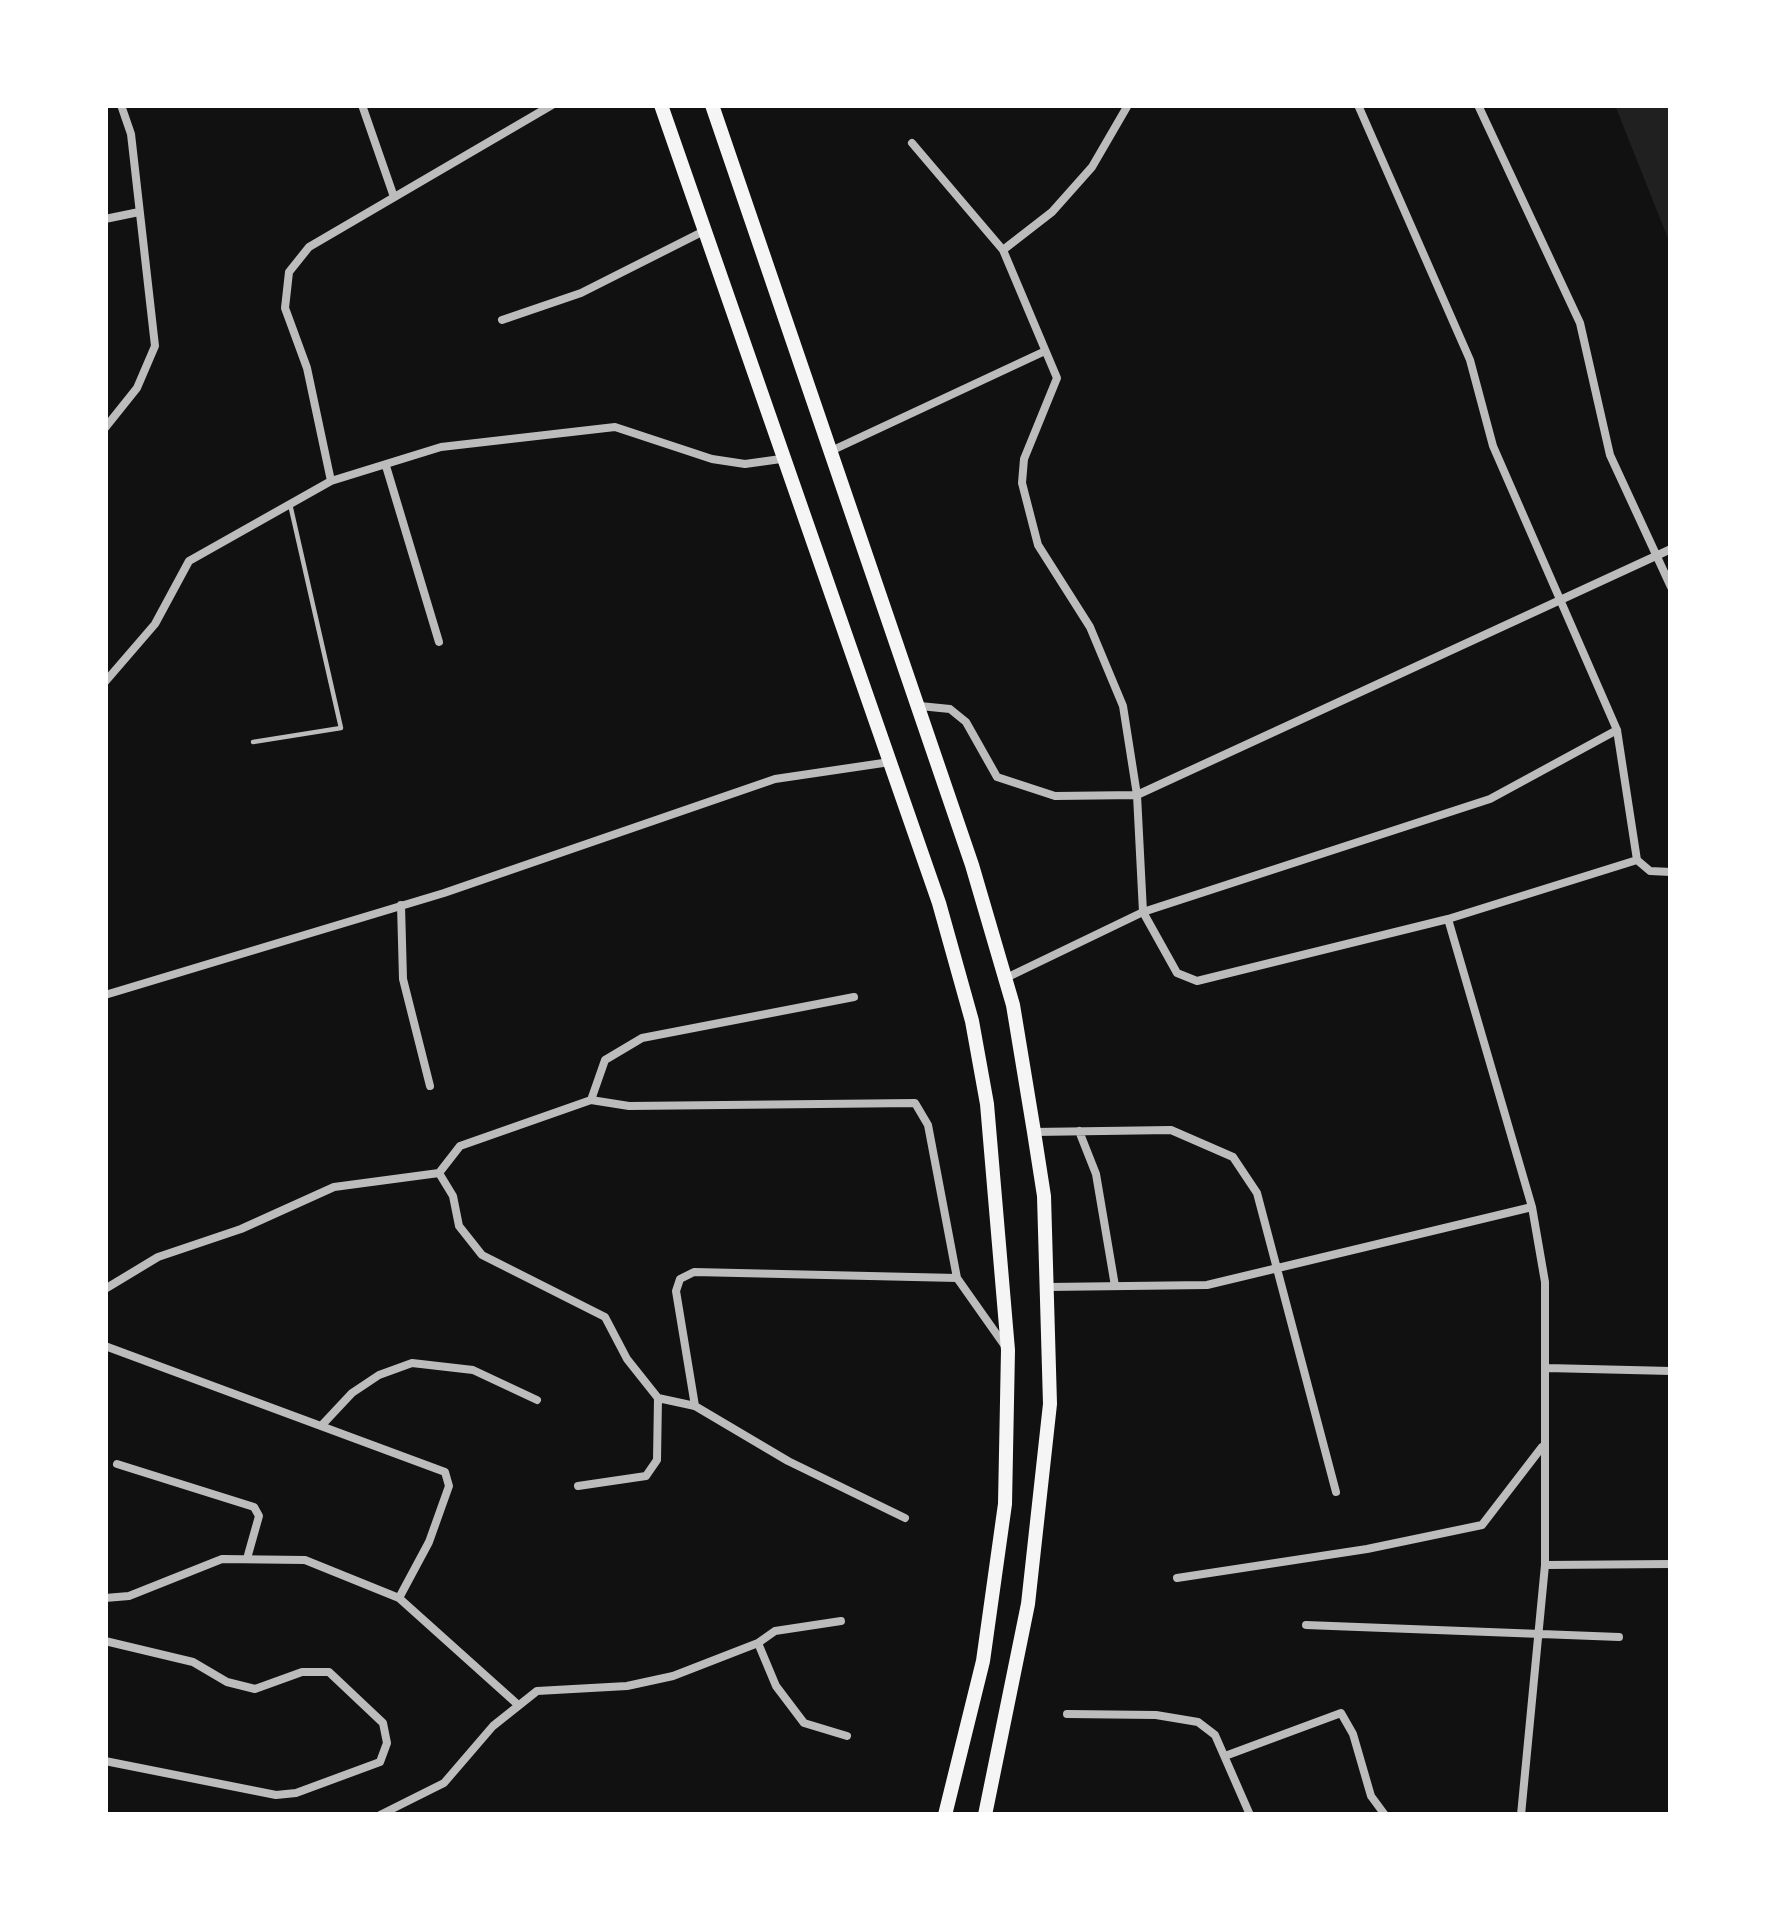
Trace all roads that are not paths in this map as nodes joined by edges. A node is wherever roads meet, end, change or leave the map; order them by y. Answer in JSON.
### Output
{"nodes":[{"id":1,"x":121,"y":105,"type":"edge"},
{"id":2,"x":362,"y":105,"type":"edge"},
{"id":3,"x":552,"y":105,"type":"edge"},
{"id":4,"x":661,"y":105,"type":"edge"},
{"id":5,"x":712,"y":105,"type":"edge"},
{"id":6,"x":1129,"y":105,"type":"edge"},
{"id":7,"x":1358,"y":105,"type":"edge"},
{"id":8,"x":1478,"y":105,"type":"edge"},
{"id":9,"x":912,"y":143,"type":"dead end"},
{"id":10,"x":394,"y":197,"type":"junction"},
{"id":11,"x":139,"y":212,"type":"junction"},
{"id":12,"x":105,"y":219,"type":"edge"},
{"id":13,"x":704,"y":231,"type":"junction"},
{"id":14,"x":1003,"y":250,"type":"junction"},
{"id":15,"x":502,"y":320,"type":"dead end"},
{"id":16,"x":1043,"y":352,"type":"junction"},
{"id":17,"x":105,"y":428,"type":"edge"},
{"id":18,"x":832,"y":450,"type":"junction"},
{"id":19,"x":781,"y":459,"type":"junction"},
{"id":20,"x":386,"y":466,"type":"junction"},
{"id":21,"x":331,"y":481,"type":"junction"},
{"id":22,"x":290,"y":504,"type":"junction"},
{"id":23,"x":1671,"y":549,"type":"edge"},
{"id":24,"x":1657,"y":556,"type":"junction"},
{"id":25,"x":1671,"y":587,"type":"edge"},
{"id":26,"x":1556,"y":598,"type":"junction"},
{"id":27,"x":439,"y":642,"type":"dead end"},
{"id":28,"x":105,"y":682,"type":"edge"},
{"id":29,"x":919,"y":706,"type":"junction"},
{"id":30,"x":1617,"y":730,"type":"junction"},
{"id":31,"x":254,"y":742,"type":"dead end"},
{"id":32,"x":891,"y":762,"type":"junction"},
{"id":33,"x":1137,"y":795,"type":"junction"},
{"id":34,"x":1636,"y":860,"type":"junction"},
{"id":35,"x":1671,"y":872,"type":"edge"},
{"id":36,"x":401,"y":904,"type":"junction"},
{"id":37,"x":1143,"y":912,"type":"junction"},
{"id":38,"x":1448,"y":919,"type":"junction"},
{"id":39,"x":1006,"y":977,"type":"junction"},
{"id":40,"x":105,"y":995,"type":"edge"},
{"id":41,"x":854,"y":997,"type":"dead end"},
{"id":42,"x":430,"y":1086,"type":"dead end"},
{"id":43,"x":591,"y":1100,"type":"junction"},
{"id":44,"x":1034,"y":1132,"type":"junction"},
{"id":45,"x":1079,"y":1132,"type":"junction"},
{"id":46,"x":439,"y":1173,"type":"junction"},
{"id":47,"x":1532,"y":1207,"type":"junction"},
{"id":48,"x":1277,"y":1267,"type":"junction"},
{"id":49,"x":957,"y":1278,"type":"junction"},
{"id":50,"x":1115,"y":1286,"type":"junction"},
{"id":51,"x":1047,"y":1287,"type":"junction"},
{"id":52,"x":105,"y":1289,"type":"edge"},
{"id":53,"x":105,"y":1346,"type":"edge"},
{"id":54,"x":1008,"y":1350,"type":"junction"},
{"id":55,"x":1546,"y":1368,"type":"junction"},
{"id":56,"x":1671,"y":1371,"type":"edge"},
{"id":57,"x":658,"y":1398,"type":"junction"},
{"id":58,"x":537,"y":1400,"type":"dead end"},
{"id":59,"x":695,"y":1406,"type":"junction"},
{"id":60,"x":322,"y":1425,"type":"junction"},
{"id":61,"x":1543,"y":1446,"type":"junction"},
{"id":62,"x":117,"y":1464,"type":"dead end"},
{"id":63,"x":578,"y":1486,"type":"dead end"},
{"id":64,"x":1336,"y":1492,"type":"dead end"},
{"id":65,"x":905,"y":1518,"type":"dead end"},
{"id":66,"x":248,"y":1555,"type":"junction"},
{"id":67,"x":1671,"y":1564,"type":"edge"},
{"id":68,"x":1545,"y":1565,"type":"junction"},
{"id":69,"x":1177,"y":1578,"type":"dead end"},
{"id":70,"x":105,"y":1598,"type":"edge"},
{"id":71,"x":399,"y":1598,"type":"junction"},
{"id":72,"x":841,"y":1621,"type":"dead end"},
{"id":73,"x":1306,"y":1624,"type":"dead end"},
{"id":74,"x":1541,"y":1634,"type":"junction"},
{"id":75,"x":1619,"y":1637,"type":"dead end"},
{"id":76,"x":105,"y":1641,"type":"edge"},
{"id":77,"x":758,"y":1643,"type":"junction"},
{"id":78,"x":516,"y":1704,"type":"junction"},
{"id":79,"x":1066,"y":1714,"type":"dead end"},
{"id":80,"x":848,"y":1736,"type":"dead end"},
{"id":81,"x":1225,"y":1756,"type":"junction"},
{"id":82,"x":105,"y":1761,"type":"edge"},
{"id":83,"x":380,"y":1815,"type":"edge"},
{"id":84,"x":945,"y":1815,"type":"edge"},
{"id":85,"x":986,"y":1815,"type":"edge"},
{"id":86,"x":1250,"y":1815,"type":"edge"},
{"id":87,"x":1385,"y":1815,"type":"edge"},
{"id":88,"x":1521,"y":1815,"type":"edge"}],
"edges":[{"from":1,"to":11,"type":"street"},
{"from":2,"to":10,"type":"street"},
{"from":3,"to":10,"type":"street"},
{"from":4,"to":13,"type":"highway"},
{"from":5,"to":18,"type":"highway"},
{"from":6,"to":14,"type":"street"},
{"from":7,"to":26,"type":"street"},
{"from":8,"to":24,"type":"street"},
{"from":9,"to":14,"type":"street"},
{"from":10,"to":21,"type":"street"},
{"from":11,"to":12,"type":"street"},
{"from":11,"to":17,"type":"street"},
{"from":13,"to":15,"type":"street"},
{"from":13,"to":19,"type":"highway"},
{"from":14,"to":16,"type":"street"},
{"from":16,"to":18,"type":"street"},
{"from":16,"to":33,"type":"street"},
{"from":18,"to":29,"type":"highway"},
{"from":19,"to":20,"type":"street"},
{"from":19,"to":32,"type":"highway"},
{"from":20,"to":21,"type":"street"},
{"from":20,"to":27,"type":"street"},
{"from":21,"to":22,"type":"street"},
{"from":22,"to":28,"type":"street"},
{"from":22,"to":31,"type":"lane"},
{"from":23,"to":24,"type":"street"},
{"from":24,"to":25,"type":"street"},
{"from":24,"to":26,"type":"street"},
{"from":26,"to":30,"type":"street"},
{"from":26,"to":33,"type":"street"},
{"from":29,"to":33,"type":"street"},
{"from":29,"to":39,"type":"highway"},
{"from":30,"to":34,"type":"street"},
{"from":30,"to":37,"type":"street"},
{"from":32,"to":36,"type":"street"},
{"from":32,"to":54,"type":"highway"},
{"from":33,"to":37,"type":"street"},
{"from":34,"to":35,"type":"street"},
{"from":34,"to":38,"type":"street"},
{"from":36,"to":40,"type":"street"},
{"from":36,"to":42,"type":"street"},
{"from":37,"to":38,"type":"street"},
{"from":37,"to":39,"type":"street"},
{"from":38,"to":47,"type":"street"},
{"from":39,"to":44,"type":"highway"},
{"from":41,"to":43,"type":"street"},
{"from":43,"to":46,"type":"street"},
{"from":43,"to":49,"type":"street"},
{"from":44,"to":45,"type":"street"},
{"from":44,"to":51,"type":"highway"},
{"from":45,"to":48,"type":"street"},
{"from":45,"to":50,"type":"street"},
{"from":46,"to":52,"type":"street"},
{"from":46,"to":57,"type":"street"},
{"from":47,"to":48,"type":"street"},
{"from":47,"to":55,"type":"street"},
{"from":48,"to":50,"type":"street"},
{"from":48,"to":64,"type":"street"},
{"from":49,"to":54,"type":"street"},
{"from":49,"to":59,"type":"street"},
{"from":50,"to":51,"type":"street"},
{"from":51,"to":85,"type":"highway"},
{"from":53,"to":60,"type":"street"},
{"from":54,"to":84,"type":"highway"},
{"from":55,"to":56,"type":"street"},
{"from":55,"to":61,"type":"street"},
{"from":57,"to":59,"type":"street"},
{"from":57,"to":63,"type":"street"},
{"from":58,"to":60,"type":"street"},
{"from":59,"to":65,"type":"street"},
{"from":60,"to":71,"type":"street"},
{"from":61,"to":68,"type":"street"},
{"from":61,"to":69,"type":"street"},
{"from":62,"to":66,"type":"street"},
{"from":66,"to":70,"type":"street"},
{"from":66,"to":71,"type":"street"},
{"from":67,"to":68,"type":"street"},
{"from":68,"to":74,"type":"street"},
{"from":71,"to":78,"type":"street"},
{"from":72,"to":77,"type":"street"},
{"from":73,"to":74,"type":"street"},
{"from":74,"to":75,"type":"street"},
{"from":74,"to":88,"type":"street"},
{"from":76,"to":82,"type":"street"},
{"from":77,"to":78,"type":"street"},
{"from":77,"to":80,"type":"street"},
{"from":78,"to":83,"type":"street"},
{"from":79,"to":81,"type":"street"},
{"from":81,"to":86,"type":"street"},
{"from":81,"to":87,"type":"street"}]}
